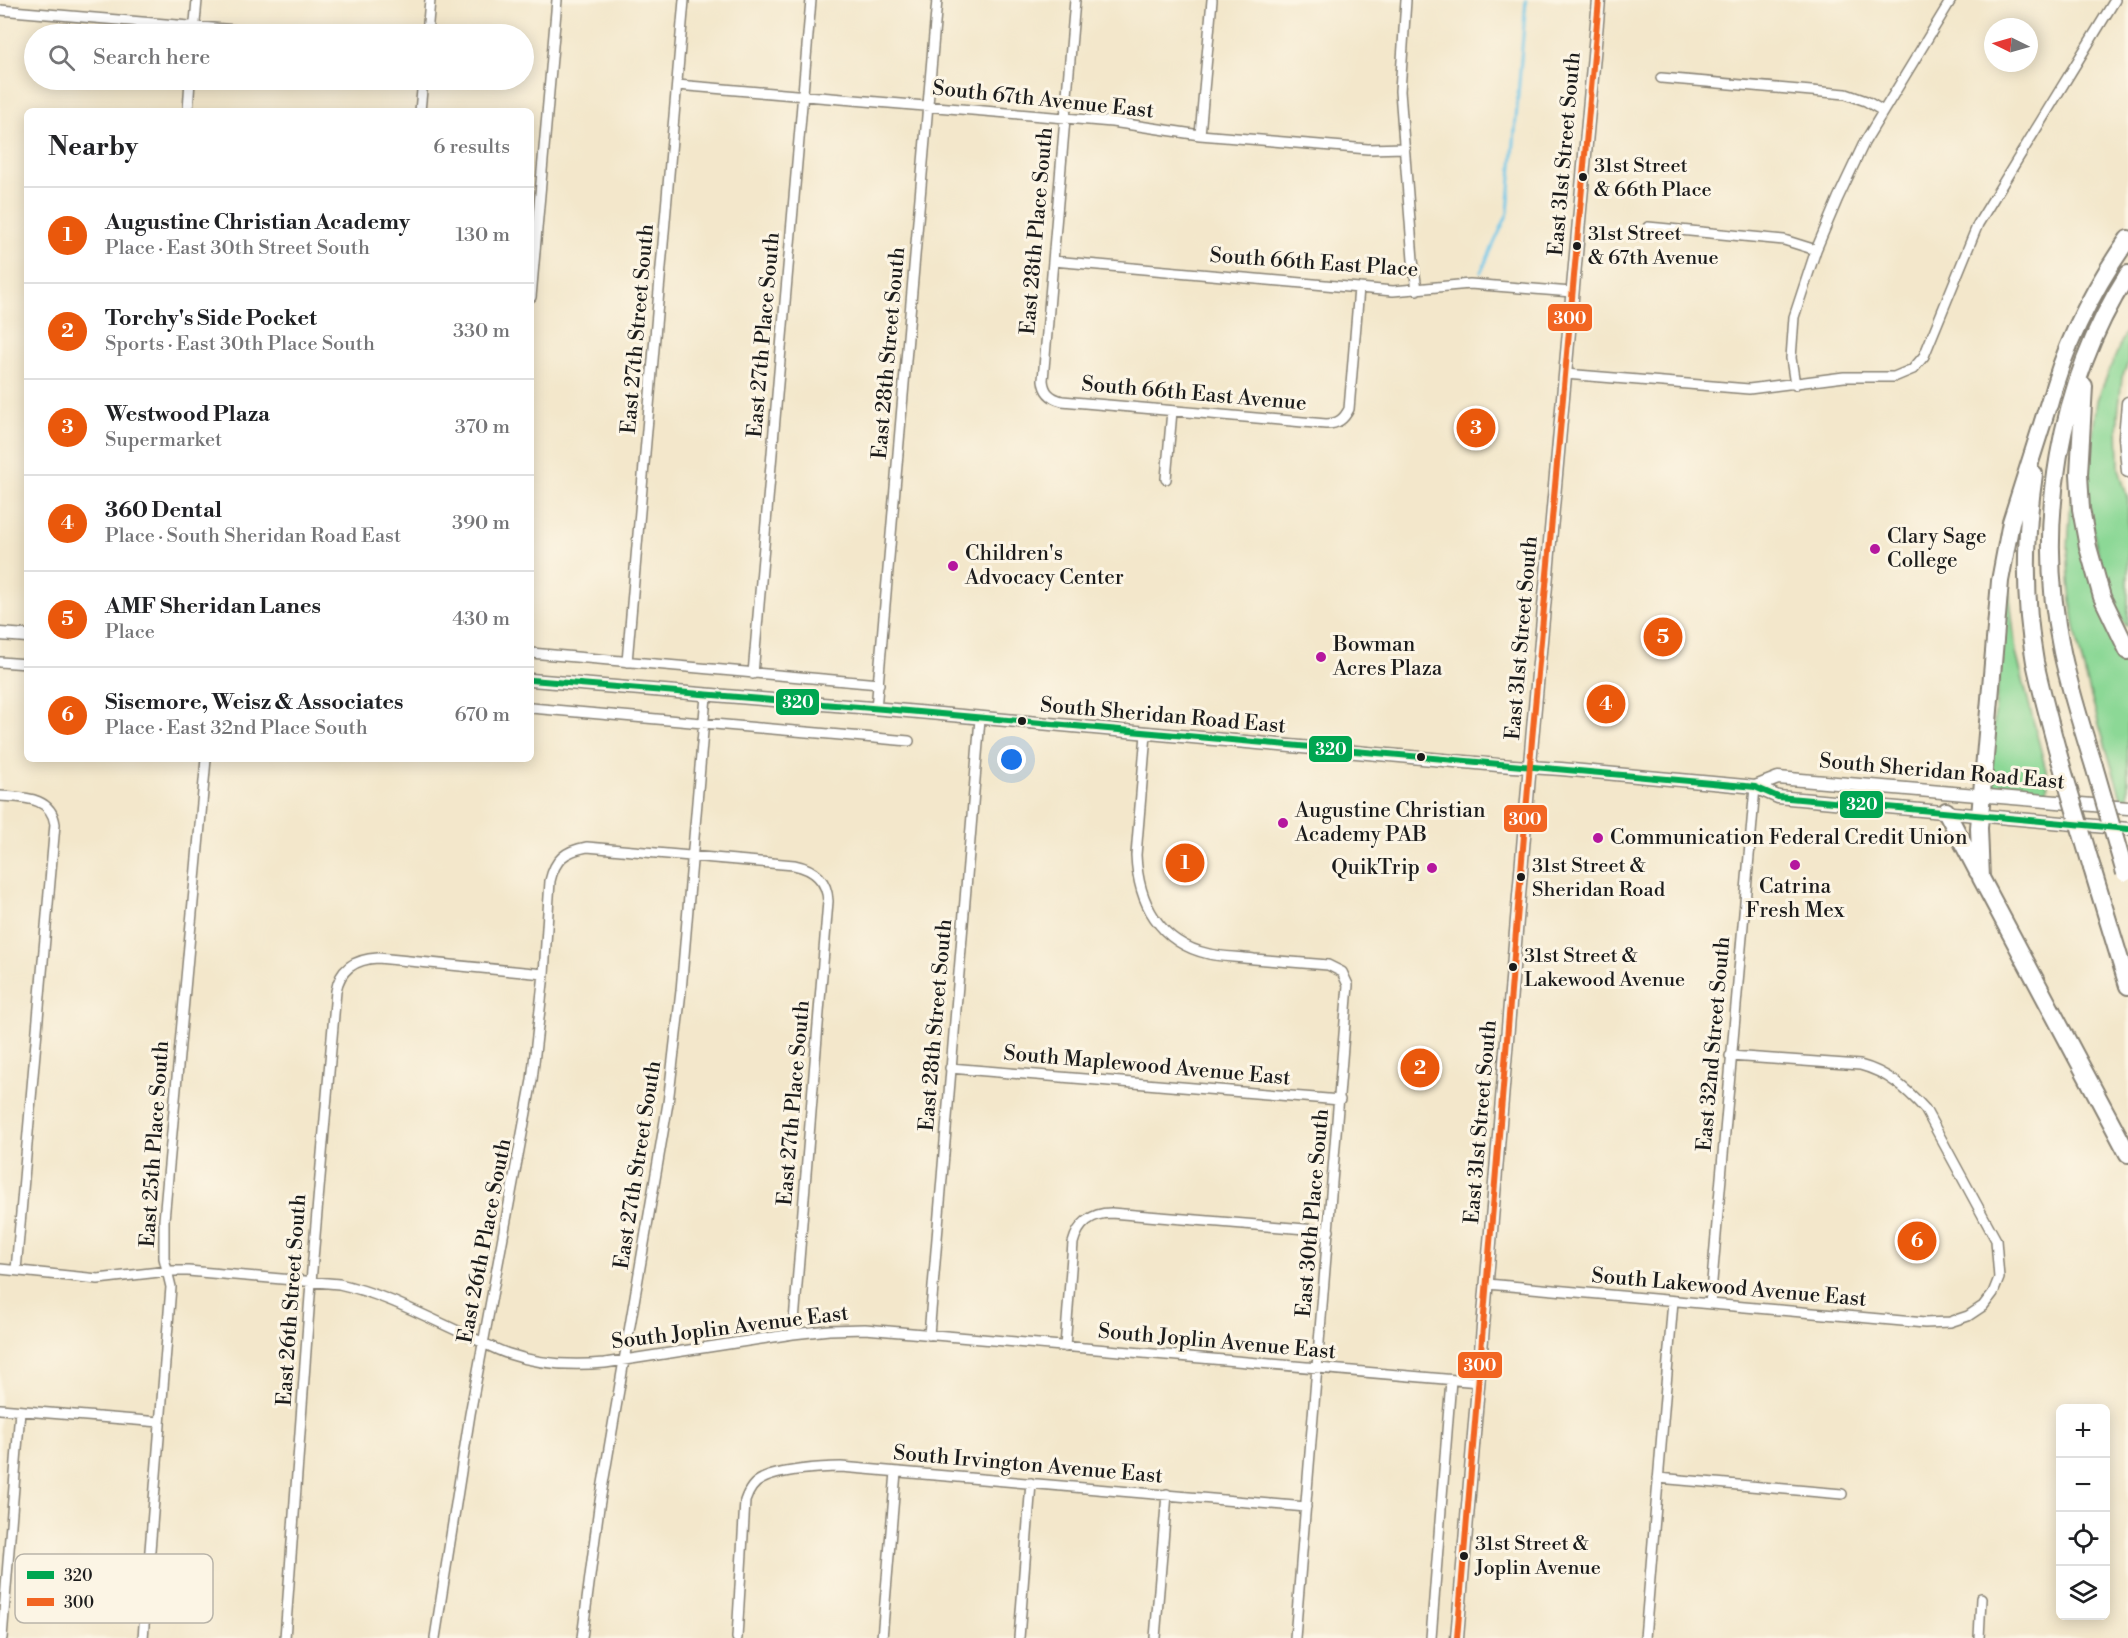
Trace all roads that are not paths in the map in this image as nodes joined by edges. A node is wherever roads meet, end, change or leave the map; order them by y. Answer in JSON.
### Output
{"nodes":[{"id":1,"x":197,"y":0,"type":"edge"},
{"id":2,"x":430,"y":0,"type":"edge"},
{"id":3,"x":557,"y":0,"type":"edge"},
{"id":4,"x":684,"y":0,"type":"edge"},
{"id":5,"x":811,"y":0,"type":"edge"},
{"id":6,"x":937,"y":0,"type":"edge"},
{"id":7,"x":1075,"y":0,"type":"edge"},
{"id":8,"x":1212,"y":0,"type":"edge"},
{"id":9,"x":1406,"y":0,"type":"edge"},
{"id":10,"x":1599,"y":0,"type":"edge"},
{"id":11,"x":1951,"y":0,"type":"edge"},
{"id":12,"x":2115,"y":0,"type":"edge"},
{"id":13,"x":0,"y":10,"type":"edge"},
{"id":14,"x":130,"y":24,"type":"edge"},
{"id":15,"x":195,"y":24,"type":"edge"},
{"id":16,"x":428,"y":24,"type":"edge"},
{"id":17,"x":1660,"y":78,"type":"dead end"},
{"id":18,"x":677,"y":85,"type":"junction"},
{"id":19,"x":189,"y":90,"type":"edge"},
{"id":20,"x":422,"y":90,"type":"edge"},
{"id":21,"x":803,"y":96,"type":"junction"},
{"id":22,"x":928,"y":107,"type":"junction"},
{"id":23,"x":188,"y":108,"type":"edge"},
{"id":24,"x":420,"y":108,"type":"edge"},
{"id":25,"x":1883,"y":111,"type":"junction"},
{"id":26,"x":1065,"y":118,"type":"junction"},
{"id":27,"x":1200,"y":135,"type":"junction"},
{"id":28,"x":1405,"y":148,"type":"junction"},
{"id":29,"x":1648,"y":227,"type":"dead end"},
{"id":30,"x":2128,"y":239,"type":"edge"},
{"id":31,"x":1816,"y":250,"type":"junction"},
{"id":32,"x":1053,"y":261,"type":"junction"},
{"id":33,"x":534,"y":263,"type":"edge"},
{"id":34,"x":2128,"y":274,"type":"edge"},
{"id":35,"x":1359,"y":288,"type":"junction"},
{"id":36,"x":1417,"y":290,"type":"junction"},
{"id":37,"x":1572,"y":292,"type":"junction"},
{"id":38,"x":2085,"y":361,"type":"junction"},
{"id":39,"x":1565,"y":374,"type":"junction"},
{"id":40,"x":1795,"y":385,"type":"junction"},
{"id":41,"x":1047,"y":393,"type":"joint"},
{"id":42,"x":2051,"y":396,"type":"junction"},
{"id":43,"x":2128,"y":404,"type":"edge"},
{"id":44,"x":1172,"y":411,"type":"junction"},
{"id":45,"x":2128,"y":471,"type":"edge"},
{"id":46,"x":1166,"y":479,"type":"dead end"},
{"id":47,"x":0,"y":634,"type":"edge"},
{"id":48,"x":2123,"y":635,"type":"edge"},
{"id":49,"x":24,"y":636,"type":"edge"},
{"id":50,"x":2128,"y":651,"type":"edge"},
{"id":51,"x":534,"y":653,"type":"edge"},
{"id":52,"x":0,"y":662,"type":"edge"},
{"id":53,"x":627,"y":662,"type":"junction"},
{"id":54,"x":24,"y":664,"type":"edge"},
{"id":55,"x":753,"y":674,"type":"junction"},
{"id":56,"x":534,"y":680,"type":"edge"},
{"id":57,"x":879,"y":684,"type":"junction"},
{"id":58,"x":706,"y":696,"type":"junction"},
{"id":59,"x":534,"y":708,"type":"edge"},
{"id":60,"x":876,"y":709,"type":"junction"},
{"id":61,"x":980,"y":719,"type":"junction"},
{"id":62,"x":704,"y":723,"type":"junction"},
{"id":63,"x":1146,"y":734,"type":"junction"},
{"id":64,"x":909,"y":741,"type":"dead end"},
{"id":65,"x":206,"y":762,"type":"edge"},
{"id":66,"x":1531,"y":767,"type":"junction"},
{"id":67,"x":1755,"y":787,"type":"junction"},
{"id":68,"x":1982,"y":795,"type":"junction"},
{"id":69,"x":0,"y":796,"type":"edge"},
{"id":70,"x":2128,"y":808,"type":"edge"},
{"id":71,"x":1946,"y":812,"type":"junction"},
{"id":72,"x":1981,"y":816,"type":"junction"},
{"id":73,"x":2128,"y":829,"type":"edge"},
{"id":74,"x":692,"y":855,"type":"junction"},
{"id":75,"x":1981,"y":878,"type":"junction"},
{"id":76,"x":2127,"y":878,"type":"edge"},
{"id":77,"x":544,"y":974,"type":"junction"},
{"id":78,"x":2128,"y":986,"type":"edge"},
{"id":79,"x":1730,"y":1056,"type":"junction"},
{"id":80,"x":950,"y":1068,"type":"junction"},
{"id":81,"x":1340,"y":1100,"type":"junction"},
{"id":82,"x":2128,"y":1154,"type":"edge"},
{"id":83,"x":1329,"y":1231,"type":"junction"},
{"id":84,"x":0,"y":1269,"type":"edge"},
{"id":85,"x":16,"y":1270,"type":"junction"},
{"id":86,"x":168,"y":1271,"type":"junction"},
{"id":87,"x":311,"y":1282,"type":"junction"},
{"id":88,"x":1487,"y":1284,"type":"junction"},
{"id":89,"x":1673,"y":1301,"type":"junction"},
{"id":90,"x":1710,"y":1304,"type":"junction"},
{"id":91,"x":793,"y":1334,"type":"junction"},
{"id":92,"x":929,"y":1335,"type":"junction"},
{"id":93,"x":484,"y":1343,"type":"junction"},
{"id":94,"x":1065,"y":1347,"type":"junction"},
{"id":95,"x":625,"y":1359,"type":"junction"},
{"id":96,"x":1318,"y":1368,"type":"junction"},
{"id":97,"x":1452,"y":1380,"type":"junction"},
{"id":98,"x":1479,"y":1382,"type":"junction"},
{"id":99,"x":0,"y":1409,"type":"edge"},
{"id":100,"x":20,"y":1411,"type":"junction"},
{"id":101,"x":160,"y":1422,"type":"junction"},
{"id":102,"x":896,"y":1472,"type":"junction"},
{"id":103,"x":1658,"y":1478,"type":"junction"},
{"id":104,"x":1031,"y":1483,"type":"junction"},
{"id":105,"x":1167,"y":1494,"type":"junction"},
{"id":106,"x":1842,"y":1494,"type":"dead end"},
{"id":107,"x":1306,"y":1507,"type":"junction"},
{"id":108,"x":150,"y":1554,"type":"edge"},
{"id":109,"x":1981,"y":1598,"type":"dead end"},
{"id":110,"x":144,"y":1623,"type":"edge"},
{"id":111,"x":2,"y":1638,"type":"edge"},
{"id":112,"x":143,"y":1638,"type":"edge"},
{"id":113,"x":285,"y":1638,"type":"edge"},
{"id":114,"x":435,"y":1638,"type":"edge"},
{"id":115,"x":582,"y":1638,"type":"edge"},
{"id":116,"x":737,"y":1638,"type":"edge"},
{"id":117,"x":882,"y":1638,"type":"edge"},
{"id":118,"x":1019,"y":1638,"type":"edge"},
{"id":119,"x":1155,"y":1638,"type":"edge"},
{"id":120,"x":1295,"y":1638,"type":"edge"},
{"id":121,"x":1431,"y":1638,"type":"edge"},
{"id":122,"x":1457,"y":1638,"type":"edge"},
{"id":123,"x":1645,"y":1638,"type":"edge"},
{"id":124,"x":1979,"y":1638,"type":"edge"}],
"edges":[{"from":1,"to":15,"type":"street"},
{"from":2,"to":16,"type":"street"},
{"from":3,"to":33,"type":"street"},
{"from":4,"to":18,"type":"street","name":"East 27th Street South"},
{"from":5,"to":21,"type":"street","name":"East 27th Place South"},
{"from":6,"to":22,"type":"street","name":"East 28th Street South"},
{"from":7,"to":26,"type":"street","name":"East 28th Place South"},
{"from":8,"to":27,"type":"street"},
{"from":9,"to":28,"type":"street"},
{"from":10,"to":37,"type":"main road","name":"East 31st Street South"},
{"from":11,"to":25,"type":"street"},
{"from":12,"to":40,"type":"street"},
{"from":13,"to":14,"type":"street"},
{"from":17,"to":25,"type":"street"},
{"from":18,"to":21,"type":"street","name":"South 67th Avenue East"},
{"from":18,"to":53,"type":"street","name":"East 27th Street South"},
{"from":19,"to":23,"type":"street"},
{"from":20,"to":24,"type":"street"},
{"from":21,"to":22,"type":"street","name":"South 67th Avenue East"},
{"from":21,"to":55,"type":"street","name":"East 27th Place South"},
{"from":22,"to":26,"type":"street","name":"South 67th Avenue East"},
{"from":22,"to":57,"type":"street","name":"East 28th Street South"},
{"from":25,"to":31,"type":"street"},
{"from":26,"to":27,"type":"street","name":"South 67th Avenue East"},
{"from":26,"to":32,"type":"street","name":"East 28th Place South"},
{"from":27,"to":28,"type":"street","name":"South 67th Avenue East"},
{"from":28,"to":36,"type":"street"},
{"from":29,"to":31,"type":"street"},
{"from":30,"to":42,"type":"highway"},
{"from":31,"to":40,"type":"street"},
{"from":32,"to":35,"type":"street","name":"South 66th East Place"},
{"from":32,"to":41,"type":"street","name":"East 28th Place South"},
{"from":34,"to":38,"type":"highway"},
{"from":35,"to":36,"type":"street","name":"South 66th East Place"},
{"from":35,"to":44,"type":"street","name":"South 66th East Avenue"},
{"from":36,"to":37,"type":"street","name":"South 66th East Place"},
{"from":37,"to":39,"type":"main road","name":"East 31st Street South"},
{"from":38,"to":48,"type":"highway"},
{"from":38,"to":76,"type":"highway","bridge":true},
{"from":39,"to":40,"type":"street"},
{"from":39,"to":66,"type":"main road","name":"East 31st Street South"},
{"from":41,"to":44,"type":"street","name":"South 66th East Avenue"},
{"from":42,"to":68,"type":"highway"},
{"from":42,"to":78,"type":"highway","bridge":true},
{"from":43,"to":45,"type":"main road"},
{"from":44,"to":46,"type":"street"},
{"from":47,"to":49,"type":"main road"},
{"from":48,"to":50,"type":"highway"},
{"from":51,"to":53,"type":"street"},
{"from":52,"to":54,"type":"street"},
{"from":53,"to":55,"type":"street"},
{"from":55,"to":57,"type":"street"},
{"from":56,"to":58,"type":"main road","name":"South Sheridan Road East"},
{"from":57,"to":60,"type":"street","name":"East 28th Street South"},
{"from":58,"to":60,"type":"main road","name":"South Sheridan Road East"},
{"from":58,"to":62,"type":"street","name":"East 27th Street South"},
{"from":59,"to":62,"type":"street"},
{"from":60,"to":61,"type":"main road","name":"South Sheridan Road East"},
{"from":61,"to":63,"type":"main road","name":"South Sheridan Road East"},
{"from":61,"to":80,"type":"street","name":"East 28th Street South"},
{"from":62,"to":64,"type":"street"},
{"from":62,"to":74,"type":"street","name":"East 27th Street South"},
{"from":63,"to":66,"type":"main road","name":"South Sheridan Road East"},
{"from":63,"to":81,"type":"street","name":"East 30th Place South"},
{"from":65,"to":86,"type":"street","name":"East 25th Place South"},
{"from":66,"to":67,"type":"main road","name":"South Sheridan Road East"},
{"from":66,"to":88,"type":"main road","name":"East 31st Street South"},
{"from":67,"to":68,"type":"main road","name":"South Sheridan Road East"},
{"from":67,"to":71,"type":"main road","name":"South Sheridan Road East"},
{"from":67,"to":79,"type":"street","name":"East 32nd Street South"},
{"from":68,"to":70,"type":"main road","name":"South Sheridan Road East"},
{"from":68,"to":72,"type":"highway"},
{"from":69,"to":85,"type":"street"},
{"from":71,"to":72,"type":"main road","name":"South Sheridan Road East"},
{"from":71,"to":75,"type":"highway"},
{"from":72,"to":73,"type":"main road","name":"South Sheridan Road East"},
{"from":72,"to":75,"type":"highway"},
{"from":74,"to":77,"type":"street","name":"East 26th Place South"},
{"from":74,"to":91,"type":"street","name":"East 27th Place South"},
{"from":74,"to":95,"type":"street","name":"East 27th Street South"},
{"from":75,"to":82,"type":"highway"},
{"from":77,"to":87,"type":"street","name":"East 26th Street South"},
{"from":77,"to":93,"type":"street","name":"East 26th Place South"},
{"from":79,"to":90,"type":"street","name":"East 32nd Street South"},
{"from":79,"to":90,"type":"street","name":"South Lakewood Avenue East"},
{"from":80,"to":81,"type":"street","name":"South Maplewood Avenue East"},
{"from":80,"to":92,"type":"street","name":"East 28th Street South"},
{"from":81,"to":83,"type":"street","name":"East 30th Place South"},
{"from":83,"to":94,"type":"street"},
{"from":83,"to":96,"type":"street","name":"East 30th Place South"},
{"from":84,"to":85,"type":"street","name":"South Joplin Avenue East"},
{"from":85,"to":86,"type":"street","name":"South Joplin Avenue East"},
{"from":86,"to":87,"type":"street","name":"South Joplin Avenue East"},
{"from":86,"to":101,"type":"street","name":"East 25th Place South"},
{"from":87,"to":93,"type":"street","name":"South Joplin Avenue East"},
{"from":87,"to":113,"type":"street","name":"East 26th Street South"},
{"from":88,"to":89,"type":"street","name":"South Lakewood Avenue East"},
{"from":88,"to":98,"type":"main road","name":"East 31st Street South"},
{"from":89,"to":90,"type":"street","name":"South Lakewood Avenue East"},
{"from":89,"to":103,"type":"street"},
{"from":91,"to":92,"type":"street","name":"South Joplin Avenue East"},
{"from":91,"to":95,"type":"street","name":"South Joplin Avenue East"},
{"from":92,"to":94,"type":"street","name":"South Joplin Avenue East"},
{"from":93,"to":95,"type":"street","name":"South Joplin Avenue East"},
{"from":93,"to":114,"type":"street","name":"East 26th Place South"},
{"from":94,"to":96,"type":"street","name":"South Joplin Avenue East"},
{"from":95,"to":115,"type":"street","name":"East 27th Street South"},
{"from":96,"to":97,"type":"street","name":"South Joplin Avenue East"},
{"from":96,"to":107,"type":"street","name":"East 30th Place South"},
{"from":97,"to":98,"type":"street","name":"South Joplin Avenue East"},
{"from":97,"to":121,"type":"street"},
{"from":98,"to":122,"type":"main road","name":"East 31st Street South"},
{"from":99,"to":100,"type":"street"},
{"from":100,"to":101,"type":"street"},
{"from":100,"to":111,"type":"street"},
{"from":101,"to":108,"type":"street","name":"East 25th Place South"},
{"from":102,"to":104,"type":"street","name":"South Irvington Avenue East"},
{"from":102,"to":116,"type":"street","name":"South Irvington Avenue East"},
{"from":102,"to":117,"type":"street"},
{"from":103,"to":106,"type":"street"},
{"from":103,"to":123,"type":"street"},
{"from":104,"to":105,"type":"street","name":"South Irvington Avenue East"},
{"from":104,"to":118,"type":"street"},
{"from":105,"to":107,"type":"street","name":"South Irvington Avenue East"},
{"from":105,"to":119,"type":"street"},
{"from":107,"to":120,"type":"street","name":"East 30th Place South"},
{"from":109,"to":124,"type":"street"},
{"from":110,"to":112,"type":"street","name":"East 25th Place South"}]}
